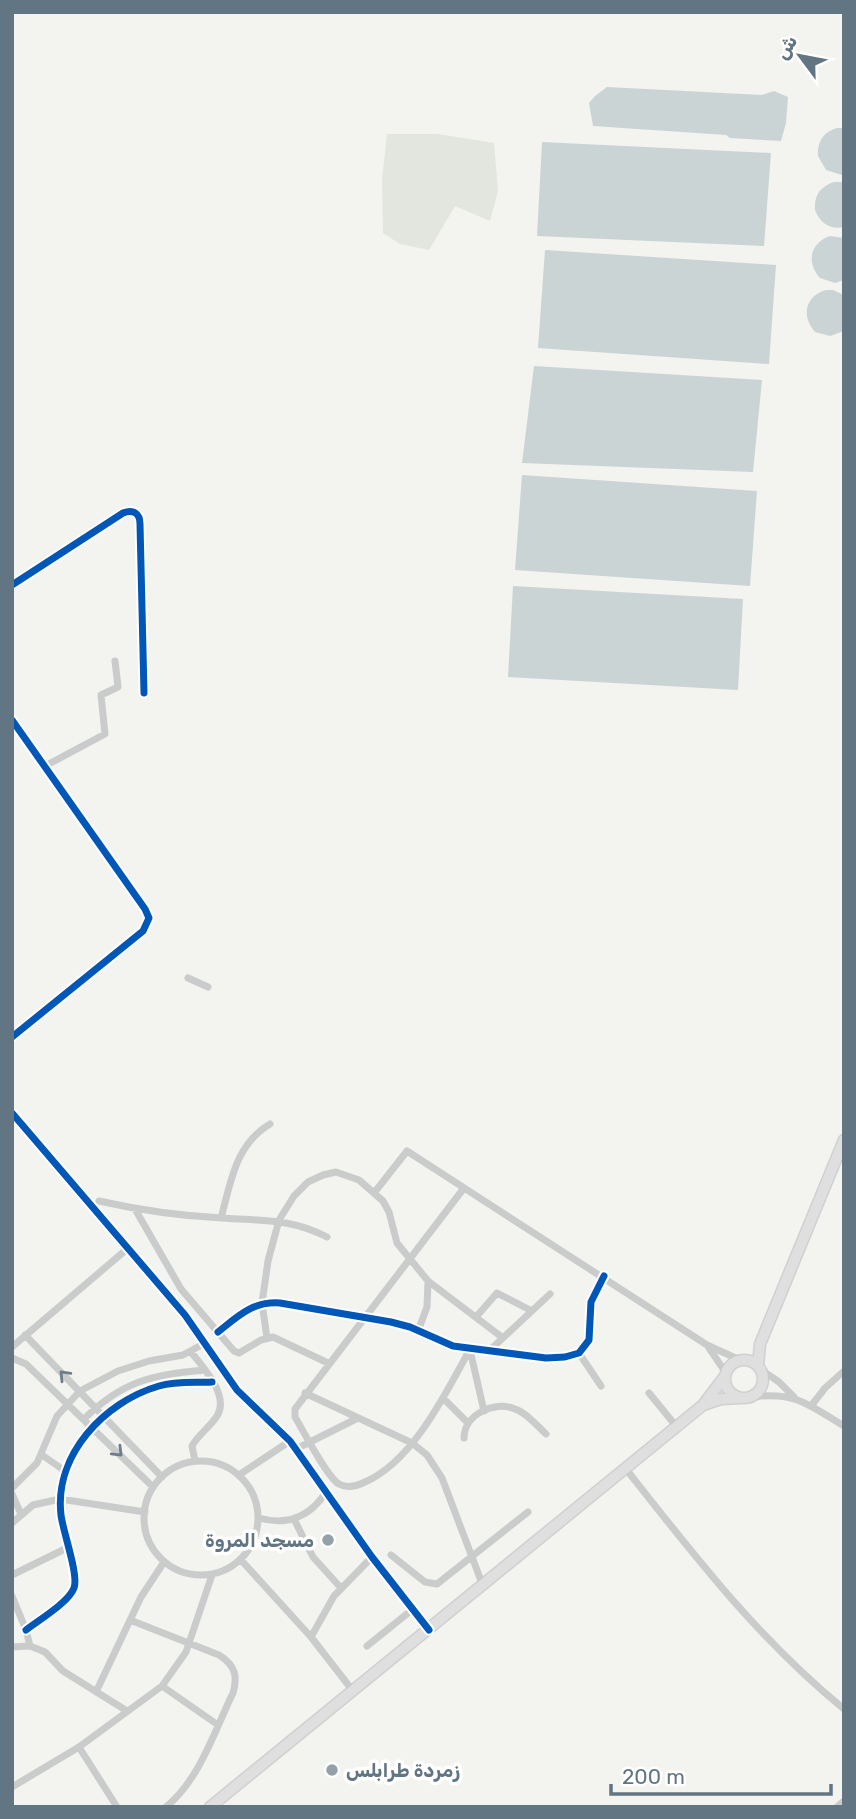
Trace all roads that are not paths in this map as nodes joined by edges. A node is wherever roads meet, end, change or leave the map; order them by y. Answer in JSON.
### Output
{"nodes":[{"id":1,"x":12,"y":585,"type":"edge"},
{"id":2,"x":115,"y":661,"type":"dead end"},
{"id":3,"x":144,"y":693,"type":"dead end"},
{"id":4,"x":12,"y":720,"type":"edge"},
{"id":5,"x":45,"y":766,"type":"junction"},
{"id":6,"x":188,"y":978,"type":"dead end"},
{"id":7,"x":208,"y":987,"type":"dead end"},
{"id":8,"x":12,"y":1037,"type":"edge"},
{"id":9,"x":12,"y":1114,"type":"edge"},
{"id":10,"x":270,"y":1124,"type":"dead end"},
{"id":11,"x":844,"y":1139,"type":"edge"},
{"id":12,"x":464,"y":1188,"type":"junction"},
{"id":13,"x":374,"y":1192,"type":"junction"},
{"id":14,"x":99,"y":1201,"type":"dead end"},
{"id":15,"x":135,"y":1209,"type":"junction"},
{"id":16,"x":221,"y":1218,"type":"junction"},
{"id":17,"x":279,"y":1220,"type":"junction"},
{"id":18,"x":327,"y":1237,"type":"dead end"},
{"id":19,"x":127,"y":1249,"type":"junction"},
{"id":20,"x":409,"y":1259,"type":"junction"},
{"id":21,"x":604,"y":1276,"type":"junction"},
{"id":22,"x":428,"y":1281,"type":"junction"},
{"id":23,"x":550,"y":1294,"type":"dead end"},
{"id":24,"x":262,"y":1303,"type":"junction"},
{"id":25,"x":532,"y":1311,"type":"junction"},
{"id":26,"x":365,"y":1316,"type":"junction"},
{"id":27,"x":476,"y":1317,"type":"junction"},
{"id":28,"x":418,"y":1331,"type":"junction"},
{"id":29,"x":218,"y":1332,"type":"junction"},
{"id":30,"x":25,"y":1335,"type":"junction"},
{"id":31,"x":267,"y":1338,"type":"junction"},
{"id":32,"x":503,"y":1338,"type":"junction"},
{"id":33,"x":205,"y":1343,"type":"junction"},
{"id":34,"x":760,"y":1344,"type":"junction"},
{"id":35,"x":707,"y":1345,"type":"junction"},
{"id":36,"x":12,"y":1347,"type":"edge"},
{"id":37,"x":470,"y":1349,"type":"junction"},
{"id":38,"x":490,"y":1350,"type":"junction"},
{"id":39,"x":191,"y":1352,"type":"junction"},
{"id":40,"x":579,"y":1353,"type":"junction"},
{"id":41,"x":12,"y":1358,"type":"edge"},
{"id":42,"x":743,"y":1360,"type":"junction"},
{"id":43,"x":328,"y":1363,"type":"junction"},
{"id":44,"x":759,"y":1368,"type":"junction"},
{"id":45,"x":205,"y":1370,"type":"junction"},
{"id":46,"x":844,"y":1371,"type":"edge"},
{"id":47,"x":168,"y":1373,"type":"junction"},
{"id":48,"x":725,"y":1375,"type":"junction"},
{"id":49,"x":212,"y":1382,"type":"junction"},
{"id":50,"x":169,"y":1384,"type":"junction"},
{"id":51,"x":601,"y":1386,"type":"dead end"},
{"id":52,"x":80,"y":1391,"type":"junction"},
{"id":53,"x":305,"y":1393,"type":"junction"},
{"id":54,"x":649,"y":1393,"type":"dead end"},
{"id":55,"x":746,"y":1397,"type":"junction"},
{"id":56,"x":443,"y":1398,"type":"junction"},
{"id":57,"x":795,"y":1398,"type":"junction"},
{"id":58,"x":68,"y":1403,"type":"junction"},
{"id":59,"x":703,"y":1405,"type":"junction"},
{"id":60,"x":811,"y":1406,"type":"junction"},
{"id":61,"x":96,"y":1407,"type":"junction"},
{"id":62,"x":484,"y":1412,"type":"junction"},
{"id":63,"x":104,"y":1416,"type":"junction"},
{"id":64,"x":358,"y":1418,"type":"junction"},
{"id":65,"x":84,"y":1419,"type":"junction"},
{"id":66,"x":467,"y":1422,"type":"junction"},
{"id":67,"x":676,"y":1426,"type":"junction"},
{"id":68,"x":844,"y":1426,"type":"edge"},
{"id":69,"x":93,"y":1427,"type":"junction"},
{"id":70,"x":546,"y":1434,"type":"dead end"},
{"id":71,"x":464,"y":1438,"type":"dead end"},
{"id":72,"x":290,"y":1441,"type":"junction"},
{"id":73,"x":310,"y":1442,"type":"junction"},
{"id":74,"x":412,"y":1443,"type":"junction"},
{"id":75,"x":296,"y":1449,"type":"junction"},
{"id":76,"x":42,"y":1455,"type":"junction"},
{"id":77,"x":195,"y":1461,"type":"junction"},
{"id":78,"x":626,"y":1469,"type":"junction"},
{"id":79,"x":65,"y":1472,"type":"junction"},
{"id":80,"x":239,"y":1475,"type":"junction"},
{"id":81,"x":162,"y":1477,"type":"junction"},
{"id":82,"x":153,"y":1487,"type":"junction"},
{"id":83,"x":12,"y":1488,"type":"edge"},
{"id":84,"x":326,"y":1492,"type":"junction"},
{"id":85,"x":12,"y":1494,"type":"edge"},
{"id":86,"x":60,"y":1499,"type":"junction"},
{"id":87,"x":145,"y":1511,"type":"junction"},
{"id":88,"x":528,"y":1512,"type":"dead end"},
{"id":89,"x":21,"y":1514,"type":"junction"},
{"id":90,"x":259,"y":1518,"type":"junction"},
{"id":91,"x":294,"y":1519,"type":"junction"},
{"id":92,"x":12,"y":1523,"type":"edge"},
{"id":93,"x":67,"y":1548,"type":"junction"},
{"id":94,"x":391,"y":1555,"type":"dead end"},
{"id":95,"x":372,"y":1557,"type":"junction"},
{"id":96,"x":471,"y":1557,"type":"junction"},
{"id":97,"x":241,"y":1559,"type":"junction"},
{"id":98,"x":164,"y":1562,"type":"junction"},
{"id":99,"x":12,"y":1574,"type":"edge"},
{"id":100,"x":212,"y":1575,"type":"junction"},
{"id":101,"x":483,"y":1586,"type":"junction"},
{"id":102,"x":341,"y":1588,"type":"junction"},
{"id":103,"x":12,"y":1596,"type":"edge"},
{"id":104,"x":413,"y":1609,"type":"junction"},
{"id":105,"x":130,"y":1620,"type":"junction"},
{"id":106,"x":26,"y":1630,"type":"junction"},
{"id":107,"x":429,"y":1630,"type":"junction"},
{"id":108,"x":311,"y":1637,"type":"junction"},
{"id":109,"x":189,"y":1644,"type":"junction"},
{"id":110,"x":30,"y":1646,"type":"junction"},
{"id":111,"x":366,"y":1646,"type":"dead end"},
{"id":112,"x":12,"y":1647,"type":"edge"},
{"id":113,"x":162,"y":1686,"type":"junction"},
{"id":114,"x":353,"y":1691,"type":"junction"},
{"id":115,"x":96,"y":1692,"type":"junction"},
{"id":116,"x":844,"y":1709,"type":"edge"},
{"id":117,"x":127,"y":1712,"type":"junction"},
{"id":118,"x":218,"y":1725,"type":"junction"},
{"id":119,"x":79,"y":1747,"type":"junction"},
{"id":120,"x":12,"y":1787,"type":"edge"},
{"id":121,"x":844,"y":1801,"type":"edge"},
{"id":122,"x":117,"y":1807,"type":"edge"},
{"id":123,"x":166,"y":1807,"type":"edge"},
{"id":124,"x":210,"y":1807,"type":"edge"},
{"id":125,"x":837,"y":1807,"type":"edge"}],
"edges":[{"from":1,"to":3,"type":"street"},
{"from":2,"to":5,"type":"street"},
{"from":4,"to":5,"type":"street"},
{"from":5,"to":8,"type":"street"},
{"from":6,"to":7,"type":"street"},
{"from":9,"to":19,"type":"street"},
{"from":10,"to":16,"type":"street"},
{"from":11,"to":34,"type":"main road"},
{"from":12,"to":13,"type":"street"},
{"from":12,"to":20,"type":"street"},
{"from":12,"to":21,"type":"street"},
{"from":13,"to":17,"type":"street"},
{"from":13,"to":20,"type":"street"},
{"from":14,"to":15,"type":"street"},
{"from":15,"to":16,"type":"street"},
{"from":15,"to":29,"type":"street"},
{"from":16,"to":17,"type":"street"},
{"from":17,"to":18,"type":"street"},
{"from":17,"to":24,"type":"street"},
{"from":19,"to":30,"type":"street"},
{"from":19,"to":33,"type":"street"},
{"from":20,"to":22,"type":"street"},
{"from":20,"to":26,"type":"street"},
{"from":21,"to":35,"type":"street"},
{"from":21,"to":40,"type":"street"},
{"from":22,"to":27,"type":"street"},
{"from":22,"to":28,"type":"street"},
{"from":23,"to":25,"type":"street"},
{"from":24,"to":26,"type":"street"},
{"from":24,"to":29,"type":"street"},
{"from":24,"to":31,"type":"street"},
{"from":25,"to":27,"type":"street"},
{"from":25,"to":32,"type":"street"},
{"from":26,"to":28,"type":"street"},
{"from":26,"to":43,"type":"street"},
{"from":27,"to":32,"type":"street"},
{"from":28,"to":37,"type":"street"},
{"from":29,"to":31,"type":"street"},
{"from":30,"to":36,"type":"street"},
{"from":52,"to":30,"type":"street","one_way":true},
{"from":31,"to":43,"type":"street"},
{"from":32,"to":38,"type":"street"},
{"from":33,"to":39,"type":"street"},
{"from":33,"to":72,"type":"street"},
{"from":34,"to":42,"type":"main road"},
{"from":34,"to":44,"type":"main road"},
{"from":35,"to":42,"type":"street"},
{"from":35,"to":48,"type":"street"},
{"from":37,"to":38,"type":"street"},
{"from":37,"to":56,"type":"street"},
{"from":37,"to":62,"type":"street"},
{"from":38,"to":40,"type":"street"},
{"from":39,"to":45,"type":"street"},
{"from":39,"to":52,"type":"street"},
{"from":40,"to":51,"type":"street"},
{"from":41,"to":58,"type":"street"},
{"from":42,"to":44,"type":"main road"},
{"from":42,"to":48,"type":"main road"},
{"from":43,"to":53,"type":"street"},
{"from":44,"to":55,"type":"main road"},
{"from":44,"to":57,"type":"street"},
{"from":45,"to":47,"type":"street"},
{"from":45,"to":49,"type":"street"},
{"from":46,"to":60,"type":"street"},
{"from":47,"to":50,"type":"street"},
{"from":47,"to":61,"type":"street"},
{"from":48,"to":55,"type":"main road"},
{"from":48,"to":59,"type":"main road"},
{"from":49,"to":50,"type":"street"},
{"from":49,"to":77,"type":"street"},
{"from":50,"to":63,"type":"street"},
{"from":52,"to":58,"type":"street"},
{"from":52,"to":61,"type":"street"},
{"from":53,"to":64,"type":"street"},
{"from":53,"to":73,"type":"street"},
{"from":54,"to":67,"type":"street"},
{"from":55,"to":57,"type":"street"},
{"from":55,"to":59,"type":"main road"},
{"from":56,"to":66,"type":"street"},
{"from":56,"to":74,"type":"street"},
{"from":57,"to":60,"type":"street"},
{"from":58,"to":65,"type":"street"},
{"from":58,"to":76,"type":"street"},
{"from":59,"to":67,"type":"main road"},
{"from":60,"to":68,"type":"street"},
{"from":61,"to":63,"type":"street"},
{"from":61,"to":65,"type":"street"},
{"from":62,"to":66,"type":"street"},
{"from":62,"to":70,"type":"street"},
{"from":63,"to":69,"type":"street"},
{"from":63,"to":81,"type":"street"},
{"from":64,"to":73,"type":"street"},
{"from":64,"to":74,"type":"street"},
{"from":65,"to":69,"type":"street"},
{"from":66,"to":71,"type":"street"},
{"from":67,"to":78,"type":"main road"},
{"from":69,"to":79,"type":"street"},
{"from":69,"to":82,"type":"street","one_way":true},
{"from":72,"to":75,"type":"street"},
{"from":72,"to":80,"type":"street"},
{"from":73,"to":74,"type":"street"},
{"from":73,"to":75,"type":"street"},
{"from":74,"to":96,"type":"street"},
{"from":75,"to":84,"type":"street"},
{"from":76,"to":79,"type":"street"},
{"from":76,"to":83,"type":"street"},
{"from":77,"to":80,"type":"street"},
{"from":77,"to":81,"type":"street"},
{"from":78,"to":101,"type":"main road"},
{"from":78,"to":116,"type":"street"},
{"from":79,"to":86,"type":"street"},
{"from":80,"to":90,"type":"street"},
{"from":81,"to":82,"type":"street"},
{"from":82,"to":87,"type":"street"},
{"from":84,"to":91,"type":"street"},
{"from":84,"to":95,"type":"street"},
{"from":85,"to":89,"type":"street"},
{"from":86,"to":87,"type":"street"},
{"from":86,"to":89,"type":"street"},
{"from":86,"to":93,"type":"street"},
{"from":87,"to":98,"type":"street"},
{"from":88,"to":96,"type":"street"},
{"from":89,"to":92,"type":"street"},
{"from":90,"to":91,"type":"street"},
{"from":90,"to":97,"type":"street"},
{"from":91,"to":102,"type":"street"},
{"from":93,"to":99,"type":"street"},
{"from":93,"to":106,"type":"street"},
{"from":94,"to":96,"type":"street"},
{"from":95,"to":102,"type":"street"},
{"from":95,"to":104,"type":"street"},
{"from":96,"to":101,"type":"street"},
{"from":97,"to":100,"type":"street"},
{"from":97,"to":108,"type":"street"},
{"from":98,"to":100,"type":"street"},
{"from":98,"to":105,"type":"street"},
{"from":100,"to":109,"type":"street"},
{"from":101,"to":107,"type":"main road"},
{"from":102,"to":108,"type":"street"},
{"from":103,"to":106,"type":"street"},
{"from":104,"to":107,"type":"street"},
{"from":104,"to":111,"type":"street"},
{"from":105,"to":109,"type":"street"},
{"from":105,"to":115,"type":"street"},
{"from":106,"to":110,"type":"street"},
{"from":107,"to":114,"type":"main road"},
{"from":108,"to":114,"type":"street"},
{"from":109,"to":113,"type":"street"},
{"from":109,"to":118,"type":"street"},
{"from":110,"to":112,"type":"street"},
{"from":110,"to":115,"type":"street"},
{"from":113,"to":117,"type":"street"},
{"from":113,"to":118,"type":"street"},
{"from":114,"to":124,"type":"main road"},
{"from":115,"to":117,"type":"street"},
{"from":117,"to":119,"type":"street"},
{"from":118,"to":123,"type":"street"},
{"from":119,"to":120,"type":"street"},
{"from":119,"to":122,"type":"street"},
{"from":121,"to":125,"type":"street"}]}
